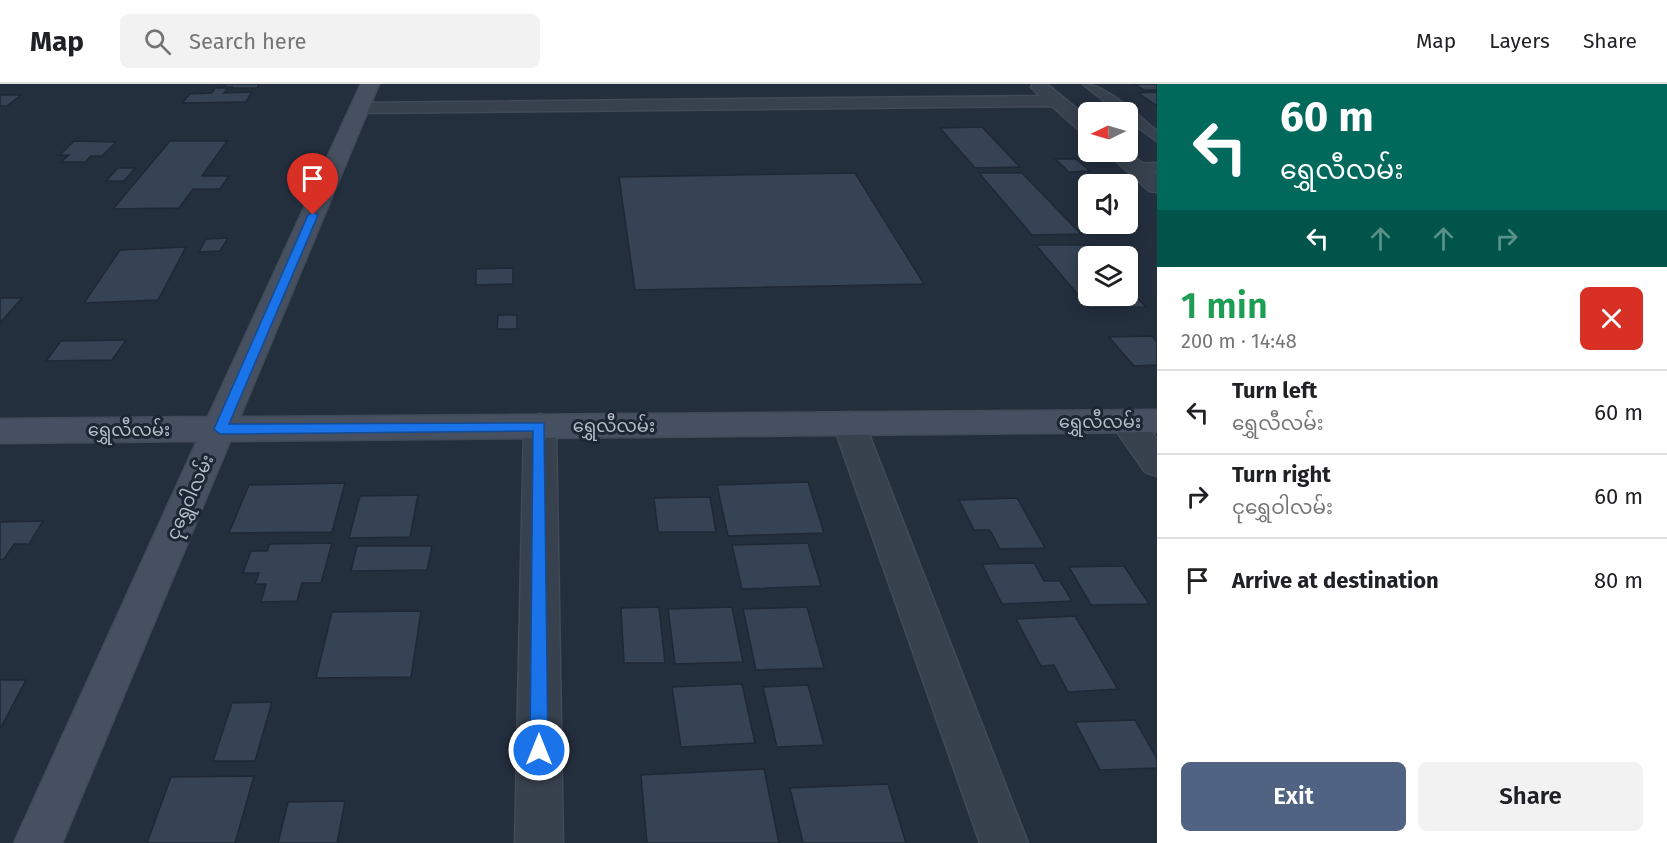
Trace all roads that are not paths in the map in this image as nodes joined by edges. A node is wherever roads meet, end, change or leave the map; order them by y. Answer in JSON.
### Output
{"nodes":[{"id":1,"x":1036,"y":84,"type":"edge"},
{"id":2,"x":1088,"y":84,"type":"edge"},
{"id":3,"x":365,"y":96,"type":"edge"},
{"id":4,"x":1055,"y":101,"type":"junction"},
{"id":5,"x":1112,"y":102,"type":"edge"},
{"id":6,"x":1078,"y":120,"type":"edge"},
{"id":7,"x":1138,"y":121,"type":"edge"},
{"id":8,"x":1157,"y":136,"type":"edge"},
{"id":9,"x":1128,"y":162,"type":"edge"},
{"id":10,"x":1157,"y":167,"type":"edge"},
{"id":11,"x":1135,"y":168,"type":"junction"},
{"id":12,"x":1157,"y":186,"type":"edge"},
{"id":13,"x":1126,"y":422,"type":"junction"},
{"id":14,"x":1157,"y":422,"type":"edge"},
{"id":15,"x":849,"y":424,"type":"junction"},
{"id":16,"x":540,"y":426,"type":"junction"},
{"id":17,"x":220,"y":429,"type":"junction"},
{"id":18,"x":0,"y":431,"type":"edge"},
{"id":19,"x":1157,"y":463,"type":"edge"},
{"id":20,"x":38,"y":843,"type":"edge"},
{"id":21,"x":539,"y":843,"type":"edge"},
{"id":22,"x":1004,"y":843,"type":"edge"}],
"edges":[{"from":1,"to":4,"type":"street"},
{"from":2,"to":5,"type":"lane"},
{"from":3,"to":4,"type":"street"},
{"from":3,"to":17,"type":"street","name":"ငုရွှေဝါလမ်း"},
{"from":4,"to":6,"type":"street"},
{"from":7,"to":8,"type":"lane"},
{"from":9,"to":11,"type":"street"},
{"from":10,"to":11,"type":"lane"},
{"from":11,"to":12,"type":"street"},
{"from":13,"to":14,"type":"street","name":"ရွှေလီလမ်း"},
{"from":13,"to":15,"type":"street","name":"ရွှေလီလမ်း"},
{"from":13,"to":19,"type":"street"},
{"from":15,"to":16,"type":"street","name":"ရွှေလီလမ်း"},
{"from":15,"to":22,"type":"street"},
{"from":16,"to":17,"type":"street","name":"ရွှေလီလမ်း"},
{"from":16,"to":21,"type":"street"},
{"from":17,"to":18,"type":"street","name":"ရွှေလီလမ်း"},
{"from":17,"to":20,"type":"street","name":"ငုရွှေဝါလမ်း"}]}
